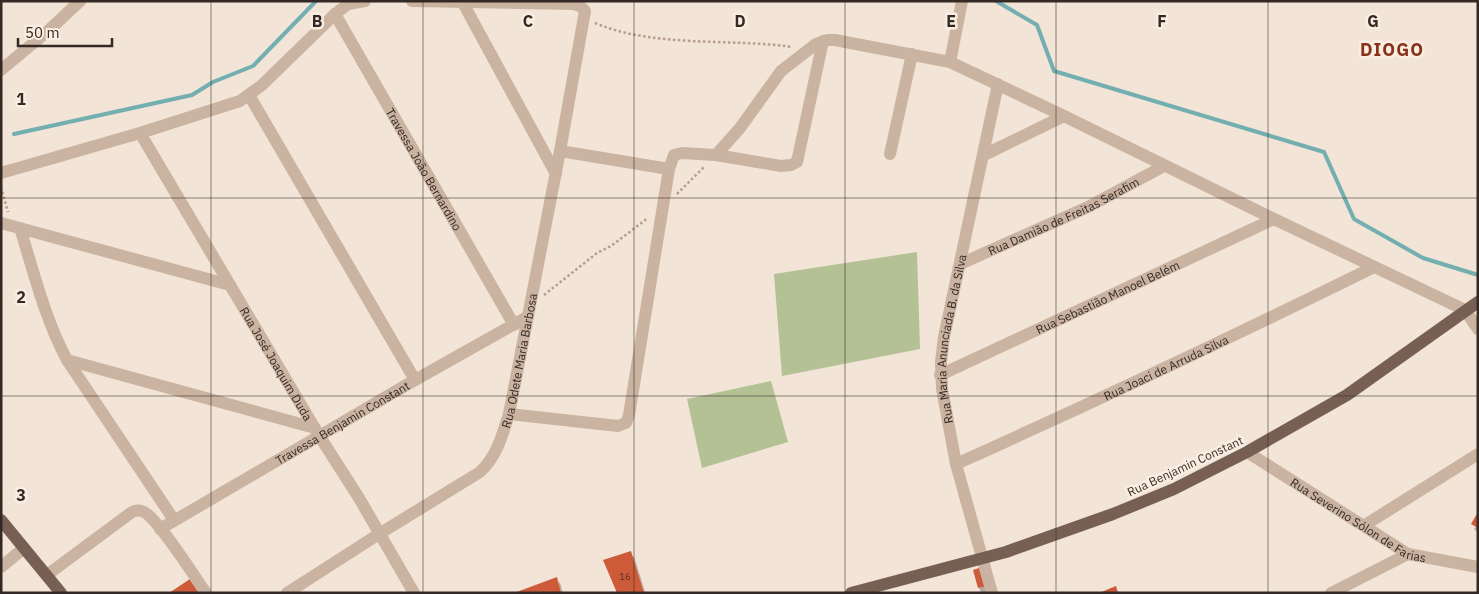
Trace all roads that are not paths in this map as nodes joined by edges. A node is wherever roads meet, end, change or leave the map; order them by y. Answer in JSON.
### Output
{"nodes":[{"id":1,"x":80,"y":1,"type":"edge"},
{"id":2,"x":365,"y":1,"type":"edge"},
{"id":3,"x":412,"y":1,"type":"edge"},
{"id":4,"x":962,"y":1,"type":"edge"},
{"id":5,"x":347,"y":3,"type":"edge"},
{"id":6,"x":463,"y":3,"type":"junction"},
{"id":7,"x":335,"y":14,"type":"junction"},
{"id":8,"x":823,"y":41,"type":"junction"},
{"id":9,"x":912,"y":54,"type":"junction"},
{"id":10,"x":950,"y":62,"type":"junction"},
{"id":11,"x":1,"y":70,"type":"edge"},
{"id":12,"x":998,"y":84,"type":"junction"},
{"id":13,"x":250,"y":95,"type":"junction"},
{"id":14,"x":1064,"y":116,"type":"junction"},
{"id":15,"x":140,"y":133,"type":"junction"},
{"id":16,"x":560,"y":151,"type":"junction"},
{"id":17,"x":890,"y":154,"type":"dead end"},
{"id":18,"x":716,"y":155,"type":"junction"},
{"id":19,"x":984,"y":155,"type":"junction"},
{"id":20,"x":1164,"y":166,"type":"junction"},
{"id":21,"x":668,"y":169,"type":"junction"},
{"id":22,"x":1,"y":173,"type":"edge"},
{"id":23,"x":556,"y":174,"type":"junction"},
{"id":24,"x":1274,"y":219,"type":"junction"},
{"id":25,"x":1,"y":223,"type":"edge"},
{"id":26,"x":20,"y":228,"type":"junction"},
{"id":27,"x":960,"y":264,"type":"junction"},
{"id":28,"x":1374,"y":267,"type":"junction"},
{"id":29,"x":230,"y":285,"type":"junction"},
{"id":30,"x":1471,"y":306,"type":"edge"},
{"id":31,"x":528,"y":312,"type":"junction"},
{"id":32,"x":514,"y":325,"type":"junction"},
{"id":33,"x":1478,"y":329,"type":"edge"},
{"id":34,"x":67,"y":360,"type":"junction"},
{"id":35,"x":940,"y":375,"type":"junction"},
{"id":36,"x":415,"y":380,"type":"junction"},
{"id":37,"x":509,"y":414,"type":"junction"},
{"id":38,"x":317,"y":432,"type":"junction"},
{"id":39,"x":1247,"y":452,"type":"junction"},
{"id":40,"x":1478,"y":454,"type":"edge"},
{"id":41,"x":956,"y":464,"type":"junction"},
{"id":42,"x":1,"y":520,"type":"edge"},
{"id":43,"x":174,"y":520,"type":"junction"},
{"id":44,"x":1365,"y":525,"type":"junction"},
{"id":45,"x":160,"y":529,"type":"junction"},
{"id":46,"x":379,"y":534,"type":"junction"},
{"id":47,"x":24,"y":548,"type":"junction"},
{"id":48,"x":1408,"y":554,"type":"junction"},
{"id":49,"x":983,"y":558,"type":"junction"},
{"id":50,"x":1,"y":567,"type":"edge"},
{"id":51,"x":1478,"y":567,"type":"edge"},
{"id":52,"x":47,"y":575,"type":"junction"},
{"id":53,"x":60,"y":593,"type":"edge"},
{"id":54,"x":206,"y":593,"type":"edge"},
{"id":55,"x":287,"y":593,"type":"edge"},
{"id":56,"x":414,"y":593,"type":"edge"},
{"id":57,"x":851,"y":593,"type":"edge"},
{"id":58,"x":992,"y":593,"type":"edge"},
{"id":59,"x":1331,"y":593,"type":"edge"}],
"edges":[{"from":1,"to":11,"type":"street"},
{"from":2,"to":5,"type":"street"},
{"from":3,"to":6,"type":"street"},
{"from":4,"to":10,"type":"street"},
{"from":5,"to":7,"type":"street"},
{"from":6,"to":16,"type":"street","name":"Rua Odete Maria Barbosa"},
{"from":6,"to":23,"type":"street"},
{"from":7,"to":13,"type":"street"},
{"from":7,"to":32,"type":"street","name":"Travessa João Bernardino"},
{"from":8,"to":9,"type":"street"},
{"from":8,"to":18,"type":"street"},
{"from":8,"to":18,"type":"street"},
{"from":9,"to":10,"type":"street"},
{"from":9,"to":17,"type":"street"},
{"from":10,"to":12,"type":"street"},
{"from":12,"to":14,"type":"street"},
{"from":12,"to":19,"type":"street","name":"Rua Maria Anunciada B. da Silva"},
{"from":13,"to":15,"type":"street"},
{"from":13,"to":36,"type":"street"},
{"from":14,"to":19,"type":"street"},
{"from":14,"to":20,"type":"street"},
{"from":15,"to":22,"type":"street"},
{"from":15,"to":29,"type":"street","name":"Rua José Joaquim Duda"},
{"from":16,"to":21,"type":"street"},
{"from":16,"to":23,"type":"street","name":"Rua Odete Maria Barbosa"},
{"from":18,"to":21,"type":"street"},
{"from":19,"to":27,"type":"street","name":"Rua Maria Anunciada B. da Silva"},
{"from":20,"to":24,"type":"street"},
{"from":20,"to":27,"type":"street","name":"Rua Damião de Freitas Serafim"},
{"from":21,"to":37,"type":"street"},
{"from":23,"to":31,"type":"street","name":"Rua Odete Maria Barbosa"},
{"from":24,"to":28,"type":"street"},
{"from":24,"to":35,"type":"street","name":"Rua Sebastião Manoel Belém"},
{"from":25,"to":26,"type":"street"},
{"from":26,"to":29,"type":"street"},
{"from":26,"to":34,"type":"street"},
{"from":27,"to":35,"type":"street","name":"Rua Maria Anunciada B. da Silva"},
{"from":28,"to":30,"type":"street"},
{"from":28,"to":41,"type":"street","name":"Rua Joaci de Arruda Silva"},
{"from":29,"to":38,"type":"street","name":"Rua José Joaquim Duda"},
{"from":30,"to":33,"type":"street"},
{"from":30,"to":39,"type":"main road","name":"Rua Benjamin Constant"},
{"from":31,"to":32,"type":"street","name":"Travessa Benjamin Constant"},
{"from":31,"to":37,"type":"street","name":"Rua Odete Maria Barbosa"},
{"from":32,"to":36,"type":"street","name":"Travessa Benjamin Constant"},
{"from":34,"to":38,"type":"street"},
{"from":34,"to":43,"type":"street"},
{"from":35,"to":41,"type":"street","name":"Rua Maria Anunciada B. da Silva"},
{"from":36,"to":38,"type":"street","name":"Travessa Benjamin Constant"},
{"from":37,"to":46,"type":"street","name":"Rua Odete Maria Barbosa"},
{"from":38,"to":43,"type":"street","name":"Travessa Benjamin Constant"},
{"from":38,"to":46,"type":"street","name":"Rua José Joaquim Duda"},
{"from":39,"to":44,"type":"street","name":"Rua Severino Sólon de Farias"},
{"from":39,"to":49,"type":"main road","name":"Rua Benjamin Constant"},
{"from":40,"to":44,"type":"street"},
{"from":41,"to":49,"type":"street","name":"Rua Maria Anunciada B. da Silva"},
{"from":42,"to":47,"type":"main road"},
{"from":43,"to":45,"type":"street","name":"Travessa Benjamin Constant"},
{"from":44,"to":48,"type":"street","name":"Rua Severino Sólon de Farias"},
{"from":45,"to":52,"type":"street"},
{"from":45,"to":54,"type":"street"},
{"from":46,"to":55,"type":"street","name":"Rua Odete Maria Barbosa"},
{"from":46,"to":56,"type":"street","name":"Rua José Joaquim Duda"},
{"from":47,"to":50,"type":"street"},
{"from":47,"to":52,"type":"main road"},
{"from":48,"to":51,"type":"street","name":"Rua Severino Sólon de Farias"},
{"from":48,"to":59,"type":"street"},
{"from":49,"to":57,"type":"main road","name":"Rua Benjamin Constant"},
{"from":49,"to":58,"type":"street","name":"Rua Maria Anunciada B. da Silva"},
{"from":52,"to":53,"type":"main road"}]}
